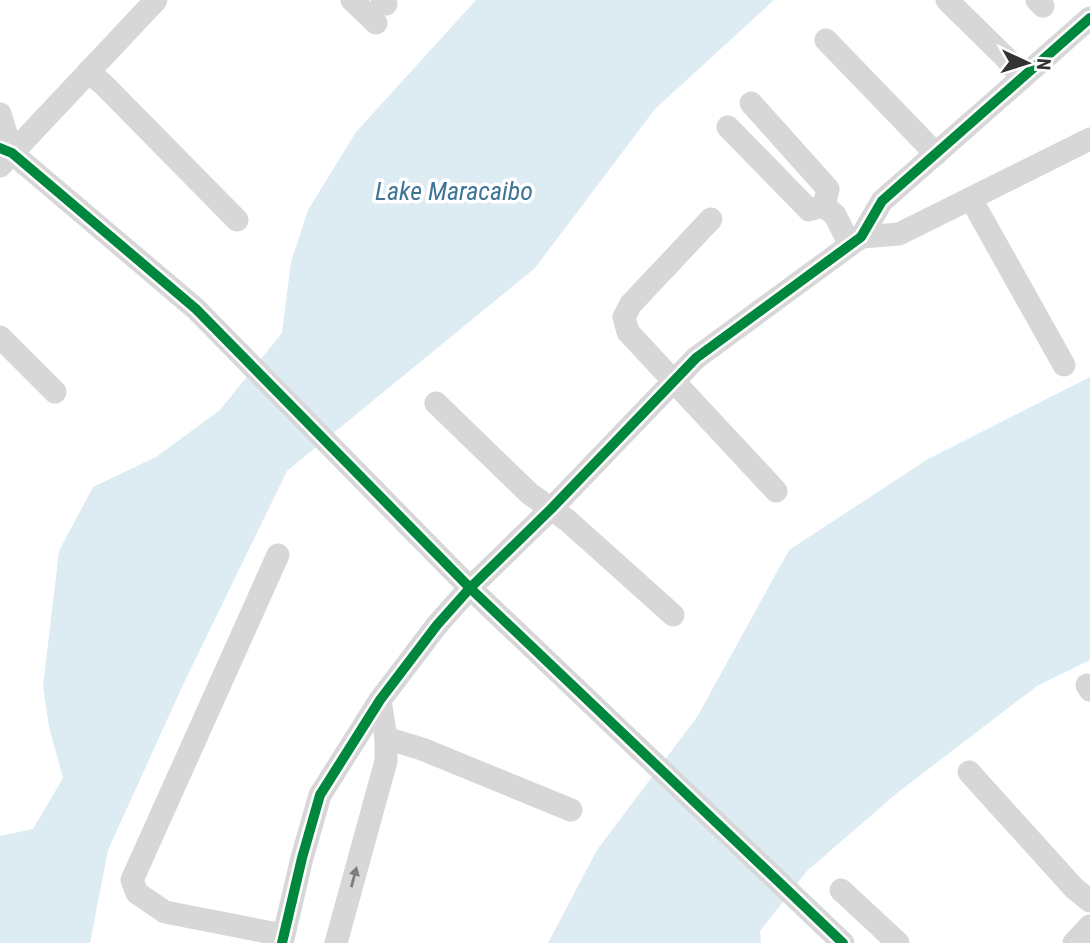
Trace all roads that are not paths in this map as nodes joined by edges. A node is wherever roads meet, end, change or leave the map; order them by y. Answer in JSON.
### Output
{"nodes":[{"id":1,"x":156,"y":0,"type":"edge"},
{"id":2,"x":352,"y":0,"type":"edge"},
{"id":3,"x":947,"y":0,"type":"edge"},
{"id":4,"x":381,"y":9,"type":"edge"},
{"id":5,"x":1090,"y":18,"type":"edge"},
{"id":6,"x":826,"y":40,"type":"dead end"},
{"id":7,"x":88,"y":72,"type":"junction"},
{"id":8,"x":1022,"y":78,"type":"junction"},
{"id":9,"x":751,"y":103,"type":"dead end"},
{"id":10,"x":0,"y":114,"type":"edge"},
{"id":11,"x":727,"y":127,"type":"dead end"},
{"id":12,"x":1090,"y":139,"type":"edge"},
{"id":13,"x":936,"y":154,"type":"junction"},
{"id":14,"x":4,"y":156,"type":"edge"},
{"id":15,"x":971,"y":199,"type":"junction"},
{"id":16,"x":824,"y":206,"type":"junction"},
{"id":17,"x":710,"y":219,"type":"dead end"},
{"id":18,"x":237,"y":220,"type":"dead end"},
{"id":19,"x":855,"y":241,"type":"junction"},
{"id":20,"x":0,"y":337,"type":"edge"},
{"id":21,"x":1064,"y":365,"type":"dead end"},
{"id":22,"x":668,"y":387,"type":"junction"},
{"id":23,"x":55,"y":392,"type":"dead end"},
{"id":24,"x":436,"y":403,"type":"dead end"},
{"id":25,"x":770,"y":495,"type":"dead end"},
{"id":26,"x":551,"y":509,"type":"junction"},
{"id":27,"x":278,"y":555,"type":"dead end"},
{"id":28,"x":470,"y":588,"type":"junction"},
{"id":29,"x":673,"y":615,"type":"dead end"},
{"id":30,"x":380,"y":700,"type":"junction"},
{"id":31,"x":386,"y":738,"type":"junction"},
{"id":32,"x":969,"y":772,"type":"dead end"},
{"id":33,"x":571,"y":810,"type":"dead end"},
{"id":34,"x":841,"y":890,"type":"dead end"},
{"id":35,"x":1090,"y":901,"type":"edge"},
{"id":36,"x":1090,"y":926,"type":"edge"},
{"id":37,"x":282,"y":939,"type":"edge"},
{"id":38,"x":336,"y":943,"type":"edge"},
{"id":39,"x":843,"y":943,"type":"edge"},
{"id":40,"x":898,"y":943,"type":"edge"},
{"id":41,"x":1074,"y":943,"type":"edge"}],
"edges":[{"from":1,"to":7,"type":"street"},
{"from":2,"to":4,"type":"street"},
{"from":3,"to":8,"type":"street"},
{"from":5,"to":8,"type":"street"},
{"from":6,"to":13,"type":"street"},
{"from":7,"to":14,"type":"street"},
{"from":7,"to":18,"type":"street"},
{"from":8,"to":13,"type":"street"},
{"from":9,"to":16,"type":"street"},
{"from":10,"to":14,"type":"street"},
{"from":11,"to":16,"type":"street"},
{"from":12,"to":15,"type":"street"},
{"from":13,"to":19,"type":"street"},
{"from":14,"to":28,"type":"street"},
{"from":15,"to":19,"type":"street"},
{"from":15,"to":21,"type":"street"},
{"from":16,"to":19,"type":"street"},
{"from":17,"to":22,"type":"street"},
{"from":19,"to":22,"type":"street"},
{"from":20,"to":23,"type":"street"},
{"from":22,"to":25,"type":"street"},
{"from":22,"to":26,"type":"street"},
{"from":24,"to":26,"type":"street"},
{"from":26,"to":28,"type":"street"},
{"from":26,"to":29,"type":"street"},
{"from":27,"to":37,"type":"street"},
{"from":28,"to":30,"type":"street"},
{"from":28,"to":39,"type":"street"},
{"from":30,"to":31,"type":"street"},
{"from":30,"to":37,"type":"street"},
{"from":31,"to":33,"type":"street"},
{"from":38,"to":31,"type":"street","one_way":true},
{"from":32,"to":35,"type":"street"},
{"from":34,"to":40,"type":"street"},
{"from":36,"to":41,"type":"street"}]}
